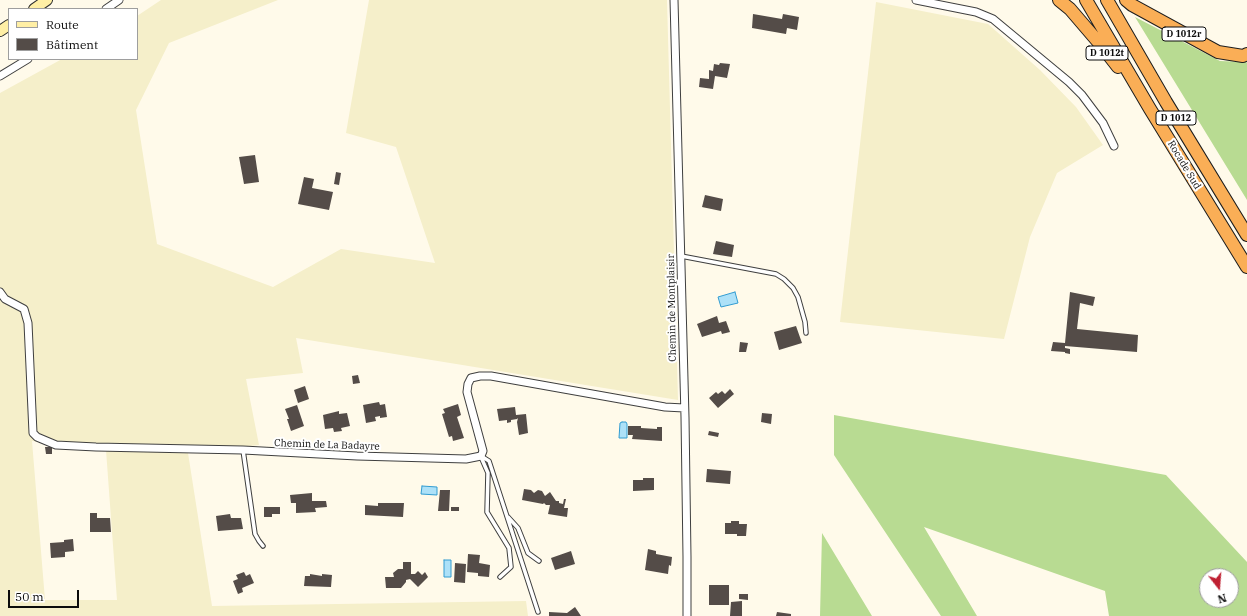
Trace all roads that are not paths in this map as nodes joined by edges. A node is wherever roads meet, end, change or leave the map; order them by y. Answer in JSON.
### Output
{"nodes":[{"id":1,"x":47,"y":0,"type":"edge"},
{"id":2,"x":119,"y":0,"type":"edge"},
{"id":3,"x":674,"y":0,"type":"edge"},
{"id":4,"x":916,"y":0,"type":"edge"},
{"id":5,"x":1059,"y":0,"type":"edge"},
{"id":6,"x":1086,"y":0,"type":"edge"},
{"id":7,"x":1107,"y":0,"type":"edge"},
{"id":8,"x":1126,"y":0,"type":"edge"},
{"id":9,"x":35,"y":8,"type":"edge"},
{"id":10,"x":107,"y":8,"type":"edge"},
{"id":11,"x":1247,"y":54,"type":"edge"},
{"id":12,"x":26,"y":60,"type":"edge"},
{"id":13,"x":0,"y":76,"type":"edge"},
{"id":14,"x":1150,"y":109,"type":"junction"},
{"id":15,"x":1114,"y":146,"type":"dead end"},
{"id":16,"x":1247,"y":235,"type":"edge"},
{"id":17,"x":681,"y":256,"type":"junction"},
{"id":18,"x":1247,"y":267,"type":"edge"},
{"id":19,"x":0,"y":292,"type":"edge"},
{"id":20,"x":806,"y":333,"type":"dead end"},
{"id":21,"x":684,"y":408,"type":"junction"},
{"id":22,"x":243,"y":450,"type":"junction"},
{"id":23,"x":481,"y":456,"type":"junction"},
{"id":24,"x":507,"y":516,"type":"junction"},
{"id":25,"x":263,"y":546,"type":"dead end"},
{"id":26,"x":539,"y":561,"type":"dead end"},
{"id":27,"x":500,"y":577,"type":"dead end"},
{"id":28,"x":538,"y":612,"type":"dead end"},
{"id":29,"x":687,"y":616,"type":"edge"}],
"edges":[{"from":1,"to":9,"type":"main road"},
{"from":2,"to":10,"type":"street"},
{"from":3,"to":17,"type":"street","name":"Chemin de Montplaisir"},
{"from":4,"to":15,"type":"street"},
{"from":5,"to":14,"type":"highway","number":"D 1012t"},
{"from":6,"to":14,"type":"highway","name":"Rocade Sud","number":"D 1012"},
{"from":7,"to":16,"type":"highway","name":"Rocade Sud","number":"D 1012"},
{"from":8,"to":11,"type":"highway","number":"D 1012r"},
{"from":12,"to":13,"type":"street"},
{"from":14,"to":18,"type":"highway","name":"Rocade Sud","number":"D 1012"},
{"from":17,"to":20,"type":"lane"},
{"from":17,"to":21,"type":"street","name":"Chemin de Montplaisir"},
{"from":19,"to":22,"type":"street","name":"Chemin de La Badayre"},
{"from":21,"to":23,"type":"street"},
{"from":21,"to":29,"type":"street","name":"Chemin de Montplaisir"},
{"from":22,"to":23,"type":"street","name":"Chemin de La Badayre"},
{"from":22,"to":25,"type":"lane"},
{"from":23,"to":24,"type":"lane"},
{"from":23,"to":27,"type":"lane"},
{"from":24,"to":26,"type":"lane"},
{"from":24,"to":28,"type":"lane"}]}
